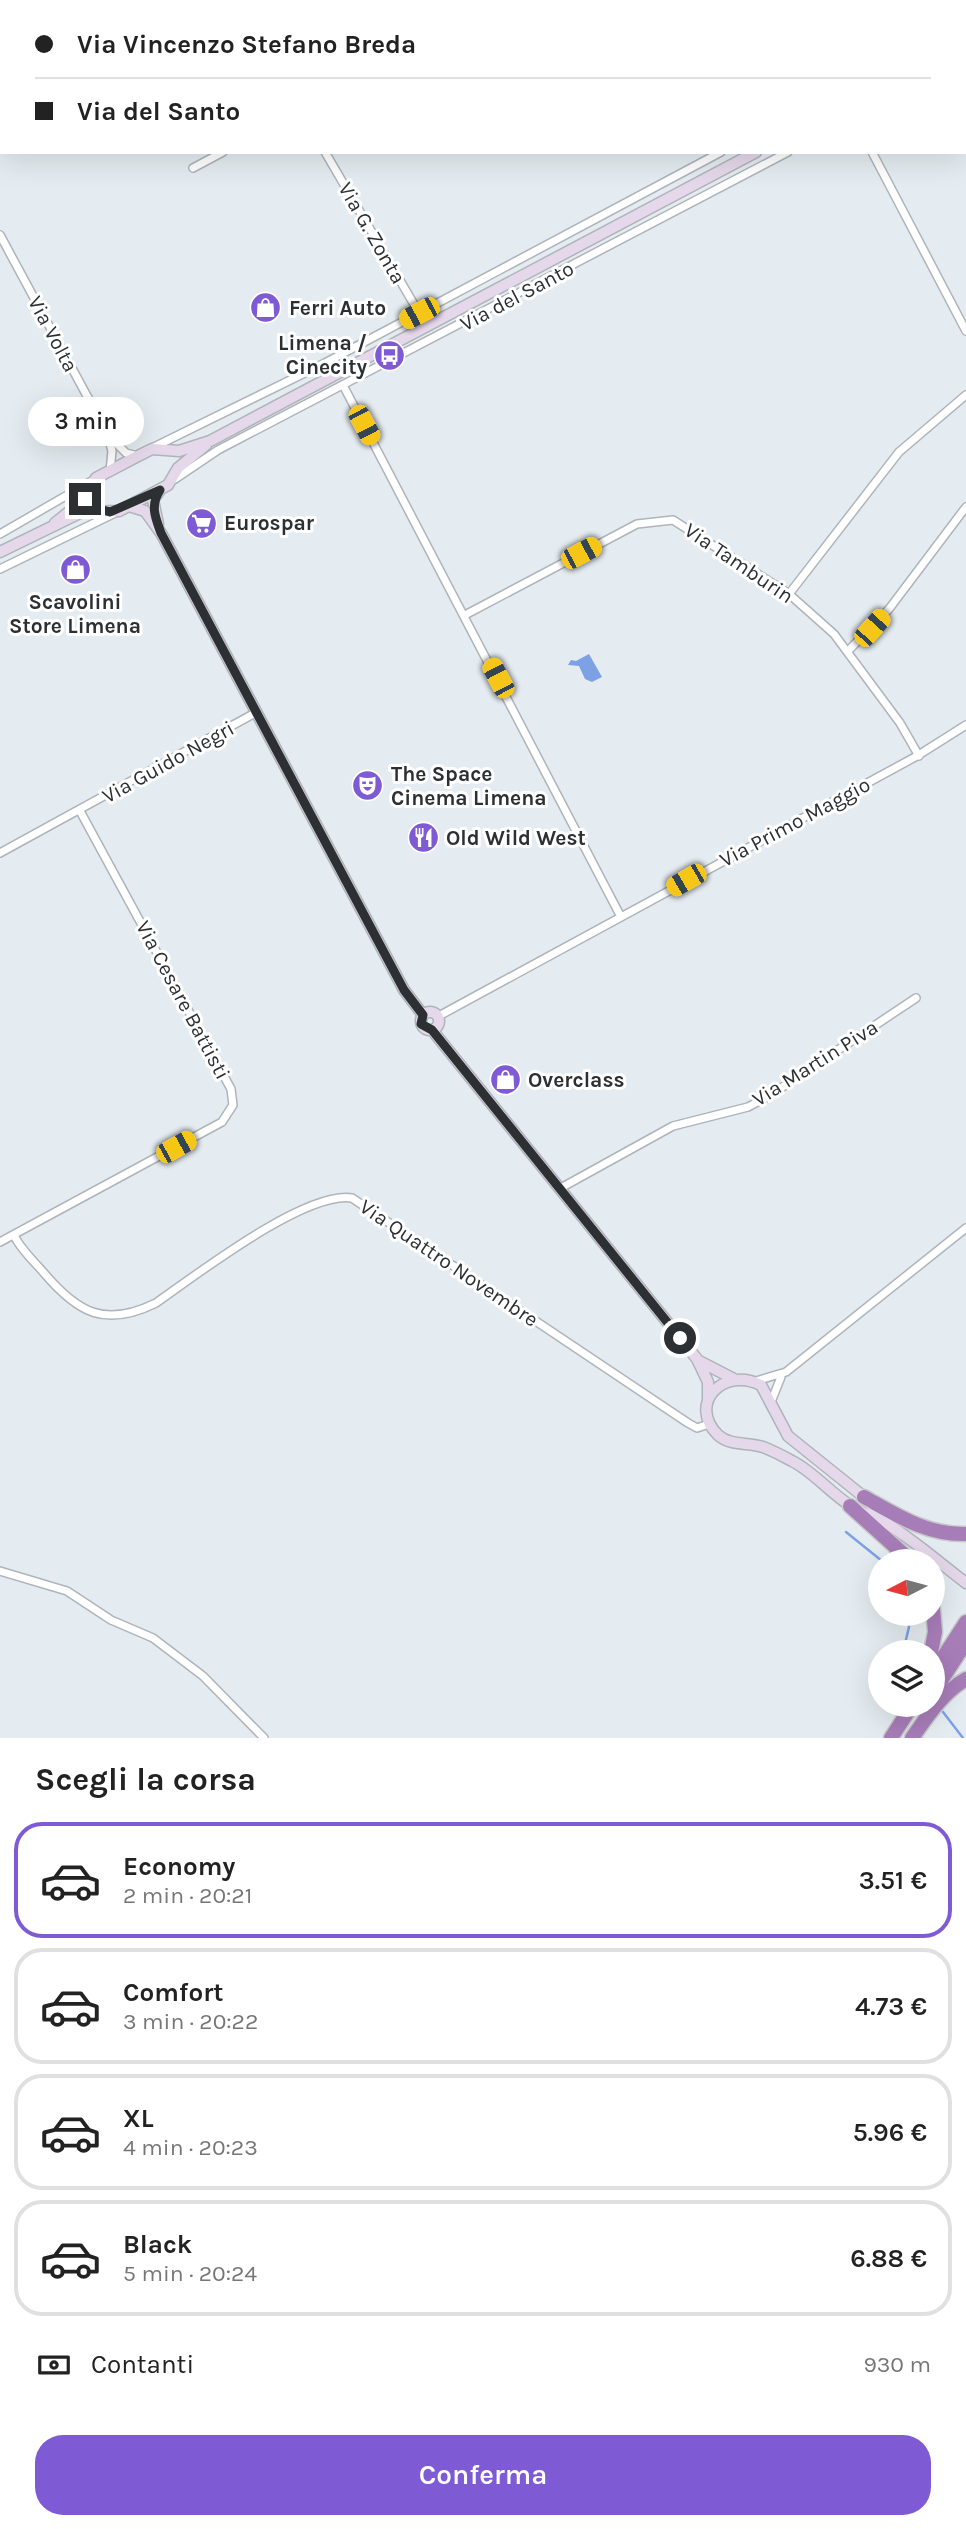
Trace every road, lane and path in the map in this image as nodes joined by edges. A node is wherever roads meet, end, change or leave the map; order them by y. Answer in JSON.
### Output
{"nodes":[{"id":1,"x":219,"y":154,"type":"edge"},
{"id":2,"x":326,"y":154,"type":"edge"},
{"id":3,"x":717,"y":154,"type":"edge"},
{"id":4,"x":752,"y":154,"type":"edge"},
{"id":5,"x":784,"y":154,"type":"edge"},
{"id":6,"x":873,"y":154,"type":"edge"},
{"id":7,"x":193,"y":168,"type":"dead end"},
{"id":8,"x":0,"y":235,"type":"edge"},
{"id":9,"x":539,"y":249,"type":"junction"},
{"id":10,"x":546,"y":262,"type":"junction"},
{"id":11,"x":419,"y":313,"type":"junction"},
{"id":12,"x":966,"y":331,"type":"edge"},
{"id":13,"x":305,"y":371,"type":"junction"},
{"id":14,"x":313,"y":385,"type":"junction"},
{"id":15,"x":344,"y":387,"type":"junction"},
{"id":16,"x":966,"y":395,"type":"edge"},
{"id":17,"x":107,"y":433,"type":"junction"},
{"id":18,"x":210,"y":441,"type":"junction"},
{"id":19,"x":152,"y":449,"type":"junction"},
{"id":20,"x":171,"y":452,"type":"junction"},
{"id":21,"x":138,"y":456,"type":"junction"},
{"id":22,"x":178,"y":468,"type":"junction"},
{"id":23,"x":110,"y":471,"type":"junction"},
{"id":24,"x":96,"y":478,"type":"junction"},
{"id":25,"x":173,"y":480,"type":"junction"},
{"id":26,"x":160,"y":490,"type":"junction"},
{"id":27,"x":90,"y":492,"type":"junction"},
{"id":28,"x":966,"y":506,"type":"edge"},
{"id":29,"x":124,"y":508,"type":"junction"},
{"id":30,"x":100,"y":511,"type":"junction"},
{"id":31,"x":55,"y":523,"type":"junction"},
{"id":32,"x":161,"y":533,"type":"junction"},
{"id":33,"x":0,"y":534,"type":"edge"},
{"id":34,"x":0,"y":552,"type":"edge"},
{"id":35,"x":0,"y":569,"type":"edge"},
{"id":36,"x":789,"y":594,"type":"junction"},
{"id":37,"x":465,"y":615,"type":"junction"},
{"id":38,"x":848,"y":651,"type":"junction"},
{"id":39,"x":255,"y":713,"type":"junction"},
{"id":40,"x":966,"y":725,"type":"edge"},
{"id":41,"x":919,"y":756,"type":"junction"},
{"id":42,"x":80,"y":811,"type":"junction"},
{"id":43,"x":0,"y":853,"type":"edge"},
{"id":44,"x":621,"y":917,"type":"junction"},
{"id":45,"x":916,"y":998,"type":"dead end"},
{"id":46,"x":423,"y":1015,"type":"junction"},
{"id":47,"x":437,"y":1017,"type":"junction"},
{"id":48,"x":432,"y":1030,"type":"junction"},
{"id":49,"x":559,"y":1189,"type":"junction"},
{"id":50,"x":966,"y":1228,"type":"edge"},
{"id":51,"x":13,"y":1235,"type":"junction"},
{"id":52,"x":0,"y":1241,"type":"edge"},
{"id":53,"x":697,"y":1359,"type":"junction"},
{"id":54,"x":786,"y":1371,"type":"junction"},
{"id":55,"x":734,"y":1378,"type":"junction"},
{"id":56,"x":754,"y":1381,"type":"junction"},
{"id":57,"x":708,"y":1401,"type":"junction"},
{"id":58,"x":771,"y":1402,"type":"junction"},
{"id":59,"x":709,"y":1424,"type":"junction"},
{"id":60,"x":864,"y":1497,"type":"junction"},
{"id":61,"x":850,"y":1506,"type":"junction"},
{"id":62,"x":890,"y":1526,"type":"junction"},
{"id":63,"x":966,"y":1534,"type":"edge"},
{"id":64,"x":898,"y":1549,"type":"edge"},
{"id":65,"x":0,"y":1571,"type":"edge"},
{"id":66,"x":966,"y":1583,"type":"edge"},
{"id":67,"x":966,"y":1622,"type":"edge"},
{"id":68,"x":966,"y":1642,"type":"edge"},
{"id":69,"x":945,"y":1654,"type":"edge"},
{"id":70,"x":945,"y":1674,"type":"edge"},
{"id":71,"x":966,"y":1679,"type":"edge"},
{"id":72,"x":897,"y":1717,"type":"edge"},
{"id":73,"x":905,"y":1717,"type":"edge"},
{"id":74,"x":917,"y":1717,"type":"edge"},
{"id":75,"x":264,"y":1738,"type":"edge"},
{"id":76,"x":885,"y":1738,"type":"edge"},
{"id":77,"x":891,"y":1738,"type":"edge"},
{"id":78,"x":904,"y":1738,"type":"edge"},
{"id":79,"x":912,"y":1738,"type":"edge"}],
"edges":[{"from":1,"to":7,"type":"street"},
{"from":2,"to":11,"type":"street","name":"Via G. Zonta"},
{"from":3,"to":9,"type":"street","name":"Via del Santo"},
{"from":4,"to":10,"type":"street"},
{"from":5,"to":15,"type":"street","name":"Via del Santo"},
{"from":6,"to":12,"type":"street"},
{"from":8,"to":17,"type":"street","name":"Via Volta"},
{"from":9,"to":10,"type":"street","name":"Via del Santo"},
{"from":9,"to":11,"type":"street","name":"Via del Santo"},
{"from":10,"to":14,"type":"street"},
{"from":11,"to":13,"type":"street","name":"Via del Santo"},
{"from":13,"to":14,"type":"street"},
{"from":13,"to":19,"type":"street","name":"Via del Santo"},
{"from":14,"to":18,"type":"street"},
{"from":15,"to":25,"type":"street","name":"Via del Santo"},
{"from":15,"to":37,"type":"street"},
{"from":16,"to":36,"type":"street"},
{"from":17,"to":21,"type":"street"},
{"from":17,"to":23,"type":"street"},
{"from":18,"to":20,"type":"street"},
{"from":18,"to":22,"type":"street","name":"Via del Santo"},
{"from":19,"to":20,"type":"street"},
{"from":19,"to":21,"type":"street","name":"Via del Santo"},
{"from":20,"to":22,"type":"street"},
{"from":21,"to":23,"type":"street","name":"Via del Santo"},
{"from":22,"to":25,"type":"street","name":"Via del Santo"},
{"from":23,"to":24,"type":"street","name":"Via del Santo"},
{"from":24,"to":27,"type":"street"},
{"from":24,"to":33,"type":"street"},
{"from":25,"to":26,"type":"street","name":"Via del Santo"},
{"from":26,"to":29,"type":"street","name":"Via del Santo"},
{"from":26,"to":32,"type":"street"},
{"from":27,"to":30,"type":"street"},
{"from":27,"to":31,"type":"street"},
{"from":28,"to":38,"type":"street"},
{"from":29,"to":30,"type":"street","name":"Via del Santo"},
{"from":29,"to":32,"type":"street"},
{"from":29,"to":35,"type":"street"},
{"from":30,"to":31,"type":"street","name":"Via del Santo"},
{"from":31,"to":34,"type":"street"},
{"from":32,"to":39,"type":"street"},
{"from":36,"to":37,"type":"street","name":"Via Tamburin"},
{"from":36,"to":38,"type":"street","name":"Via Tamburin"},
{"from":37,"to":44,"type":"street"},
{"from":38,"to":41,"type":"street","name":"Via Tamburin"},
{"from":39,"to":42,"type":"street","name":"Via Guido Negri"},
{"from":39,"to":46,"type":"street"},
{"from":40,"to":41,"type":"street","name":"Via Primo Maggio"},
{"from":41,"to":44,"type":"street","name":"Via Primo Maggio"},
{"from":42,"to":43,"type":"street"},
{"from":42,"to":51,"type":"street","name":"Via Cesare Battisti"},
{"from":44,"to":47,"type":"street","name":"Via Primo Maggio"},
{"from":45,"to":49,"type":"street","name":"Via Martin Piva"},
{"from":46,"to":47,"type":"street"},
{"from":46,"to":48,"type":"street"},
{"from":47,"to":48,"type":"street"},
{"from":48,"to":49,"type":"street"},
{"from":49,"to":53,"type":"street"},
{"from":50,"to":54,"type":"street"},
{"from":51,"to":52,"type":"street","name":"Via Cesare Battisti"},
{"from":51,"to":59,"type":"street","name":"Via Quattro Novembre"},
{"from":53,"to":55,"type":"street"},
{"from":53,"to":57,"type":"street"},
{"from":54,"to":56,"type":"street"},
{"from":54,"to":58,"type":"street"},
{"from":55,"to":56,"type":"street"},
{"from":55,"to":57,"type":"street"},
{"from":56,"to":58,"type":"street"},
{"from":57,"to":59,"type":"street"},
{"from":58,"to":60,"type":"street"},
{"from":59,"to":61,"type":"street"},
{"from":60,"to":62,"type":"street"},
{"from":60,"to":63,"type":"highway"},
{"from":61,"to":62,"type":"street"},
{"from":61,"to":64,"type":"highway"},
{"from":62,"to":66,"type":"street"},
{"from":65,"to":75,"type":"street"},
{"from":67,"to":69,"type":"highway"},
{"from":68,"to":70,"type":"highway"},
{"from":71,"to":79,"type":"highway"},
{"from":72,"to":76,"type":"highway"},
{"from":73,"to":77,"type":"highway"},
{"from":74,"to":78,"type":"highway"}]}
